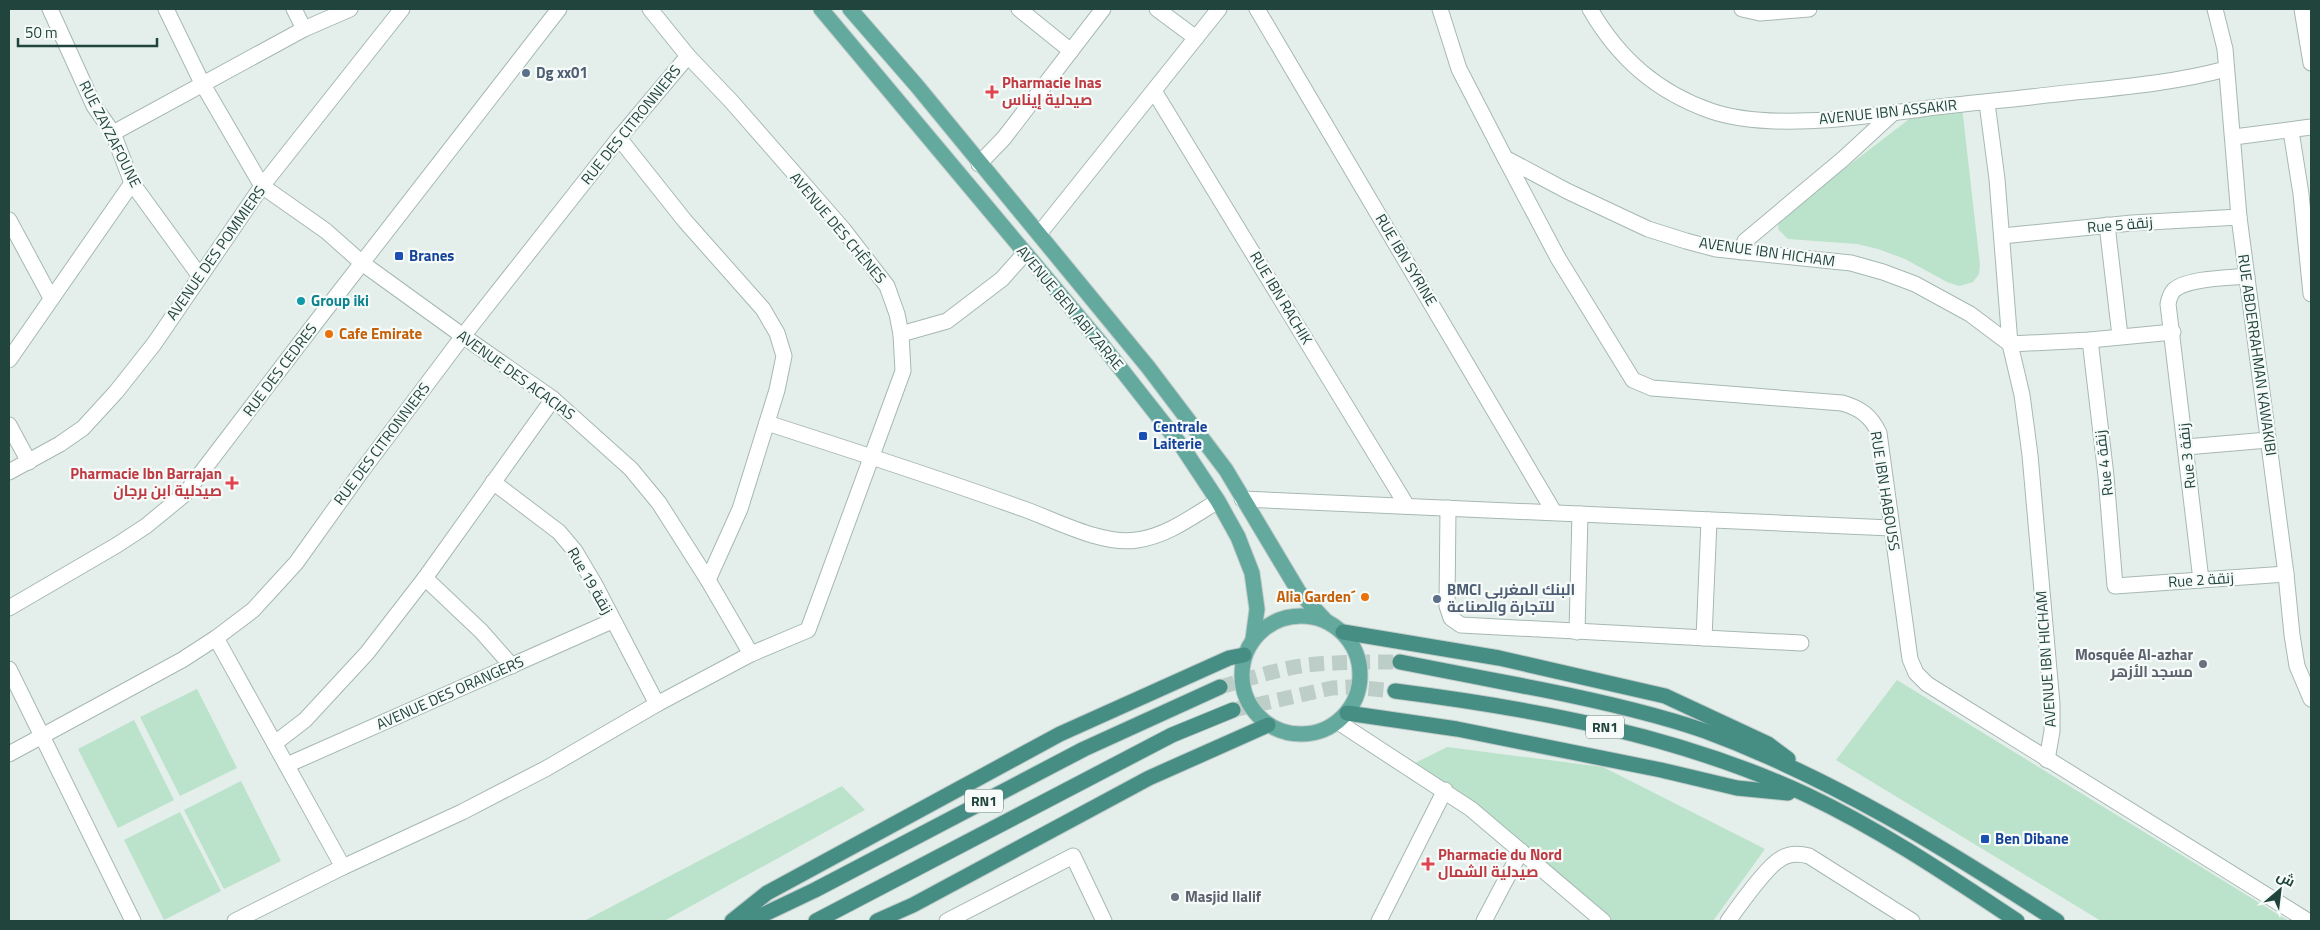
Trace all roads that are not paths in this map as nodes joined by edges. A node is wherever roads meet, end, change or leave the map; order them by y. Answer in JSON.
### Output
{"nodes":[{"id":1,"x":50,"y":9,"type":"edge"},
{"id":2,"x":166,"y":9,"type":"edge"},
{"id":3,"x":294,"y":9,"type":"edge"},
{"id":4,"x":350,"y":9,"type":"edge"},
{"id":5,"x":402,"y":9,"type":"edge"},
{"id":6,"x":559,"y":9,"type":"edge"},
{"id":7,"x":650,"y":9,"type":"edge"},
{"id":8,"x":821,"y":9,"type":"edge"},
{"id":9,"x":850,"y":9,"type":"edge"},
{"id":10,"x":1019,"y":9,"type":"edge"},
{"id":11,"x":1102,"y":9,"type":"edge"},
{"id":12,"x":1158,"y":9,"type":"edge"},
{"id":13,"x":1219,"y":9,"type":"edge"},
{"id":14,"x":1257,"y":9,"type":"edge"},
{"id":15,"x":1440,"y":9,"type":"edge"},
{"id":16,"x":1590,"y":9,"type":"edge"},
{"id":17,"x":1742,"y":9,"type":"edge"},
{"id":18,"x":1809,"y":9,"type":"edge"},
{"id":19,"x":2215,"y":9,"type":"edge"},
{"id":20,"x":2302,"y":9,"type":"edge"},
{"id":21,"x":304,"y":28,"type":"junction"},
{"id":22,"x":2309,"y":35,"type":"edge"},
{"id":23,"x":1196,"y":38,"type":"junction"},
{"id":24,"x":1071,"y":51,"type":"junction"},
{"id":25,"x":688,"y":56,"type":"junction"},
{"id":26,"x":2311,"y":63,"type":"edge"},
{"id":27,"x":2226,"y":69,"type":"junction"},
{"id":28,"x":202,"y":83,"type":"junction"},
{"id":29,"x":1154,"y":91,"type":"junction"},
{"id":30,"x":1986,"y":102,"type":"junction"},
{"id":31,"x":1893,"y":113,"type":"junction"},
{"id":32,"x":2311,"y":127,"type":"edge"},
{"id":33,"x":2291,"y":131,"type":"junction"},
{"id":34,"x":112,"y":133,"type":"junction"},
{"id":35,"x":2234,"y":137,"type":"junction"},
{"id":36,"x":618,"y":138,"type":"junction"},
{"id":37,"x":1505,"y":158,"type":"junction"},
{"id":38,"x":979,"y":164,"type":"junction"},
{"id":39,"x":132,"y":182,"type":"junction"},
{"id":40,"x":262,"y":186,"type":"junction"},
{"id":41,"x":2239,"y":217,"type":"junction"},
{"id":42,"x":9,"y":220,"type":"edge"},
{"id":43,"x":2107,"y":225,"type":"junction"},
{"id":44,"x":1039,"y":234,"type":"junction"},
{"id":45,"x":2002,"y":236,"type":"junction"},
{"id":46,"x":1741,"y":252,"type":"junction"},
{"id":47,"x":1025,"y":253,"type":"junction"},
{"id":48,"x":362,"y":263,"type":"junction"},
{"id":49,"x":199,"y":275,"type":"junction"},
{"id":50,"x":2247,"y":276,"type":"junction"},
{"id":51,"x":2311,"y":294,"type":"edge"},
{"id":52,"x":51,"y":298,"type":"junction"},
{"id":53,"x":2173,"y":332,"type":"junction"},
{"id":54,"x":902,"y":334,"type":"junction"},
{"id":55,"x":463,"y":336,"type":"junction"},
{"id":56,"x":2120,"y":336,"type":"junction"},
{"id":57,"x":2090,"y":340,"type":"junction"},
{"id":58,"x":2010,"y":344,"type":"junction"},
{"id":59,"x":9,"y":360,"type":"edge"},
{"id":60,"x":552,"y":399,"type":"junction"},
{"id":61,"x":767,"y":423,"type":"junction"},
{"id":62,"x":9,"y":425,"type":"edge"},
{"id":63,"x":2268,"y":440,"type":"junction"},
{"id":64,"x":2186,"y":448,"type":"junction"},
{"id":65,"x":872,"y":457,"type":"junction"},
{"id":66,"x":29,"y":462,"type":"junction"},
{"id":67,"x":9,"y":472,"type":"edge"},
{"id":68,"x":493,"y":482,"type":"junction"},
{"id":69,"x":1242,"y":499,"type":"junction"},
{"id":70,"x":1218,"y":501,"type":"junction"},
{"id":71,"x":1407,"y":506,"type":"junction"},
{"id":72,"x":1448,"y":508,"type":"junction"},
{"id":73,"x":1554,"y":512,"type":"junction"},
{"id":74,"x":1580,"y":514,"type":"junction"},
{"id":75,"x":1709,"y":520,"type":"junction"},
{"id":76,"x":1891,"y":528,"type":"junction"},
{"id":77,"x":2286,"y":574,"type":"junction"},
{"id":78,"x":425,"y":578,"type":"junction"},
{"id":79,"x":708,"y":580,"type":"junction"},
{"id":80,"x":2201,"y":580,"type":"junction"},
{"id":81,"x":2115,"y":586,"type":"joint"},
{"id":82,"x":9,"y":608,"type":"edge"},
{"id":83,"x":612,"y":621,"type":"junction"},
{"id":84,"x":1326,"y":621,"type":"junction"},
{"id":85,"x":1342,"y":632,"type":"junction"},
{"id":86,"x":1577,"y":632,"type":"junction"},
{"id":87,"x":216,"y":638,"type":"junction"},
{"id":88,"x":1704,"y":638,"type":"junction"},
{"id":89,"x":1253,"y":639,"type":"junction"},
{"id":90,"x":1801,"y":643,"type":"dead end"},
{"id":91,"x":751,"y":654,"type":"junction"},
{"id":92,"x":1244,"y":655,"type":"junction"},
{"id":93,"x":1400,"y":662,"type":"tunnel mouth"},
{"id":94,"x":512,"y":666,"type":"junction"},
{"id":95,"x":9,"y":669,"type":"edge"},
{"id":96,"x":1220,"y":687,"type":"tunnel mouth"},
{"id":97,"x":1395,"y":692,"type":"tunnel mouth"},
{"id":98,"x":2311,"y":699,"type":"edge"},
{"id":99,"x":657,"y":704,"type":"junction"},
{"id":100,"x":1232,"y":710,"type":"tunnel mouth"},
{"id":101,"x":1343,"y":717,"type":"junction"},
{"id":102,"x":1268,"y":725,"type":"junction"},
{"id":103,"x":41,"y":736,"type":"junction"},
{"id":104,"x":274,"y":743,"type":"junction"},
{"id":105,"x":9,"y":754,"type":"edge"},
{"id":106,"x":2047,"y":760,"type":"junction"},
{"id":107,"x":287,"y":766,"type":"junction"},
{"id":108,"x":1803,"y":771,"type":"junction"},
{"id":109,"x":1445,"y":790,"type":"junction"},
{"id":110,"x":1807,"y":795,"type":"junction"},
{"id":111,"x":1522,"y":851,"type":"junction"},
{"id":112,"x":343,"y":867,"type":"junction"},
{"id":113,"x":1734,"y":919,"type":"edge"},
{"id":114,"x":133,"y":921,"type":"edge"},
{"id":115,"x":235,"y":921,"type":"edge"},
{"id":116,"x":732,"y":921,"type":"edge"},
{"id":117,"x":750,"y":921,"type":"edge"},
{"id":118,"x":816,"y":921,"type":"edge"},
{"id":119,"x":877,"y":921,"type":"edge"},
{"id":120,"x":947,"y":921,"type":"edge"},
{"id":121,"x":1104,"y":921,"type":"edge"},
{"id":122,"x":1379,"y":921,"type":"edge"},
{"id":123,"x":1484,"y":921,"type":"edge"},
{"id":124,"x":1603,"y":921,"type":"edge"},
{"id":125,"x":1912,"y":921,"type":"edge"},
{"id":126,"x":2017,"y":921,"type":"edge"},
{"id":127,"x":2057,"y":921,"type":"edge"},
{"id":128,"x":2308,"y":921,"type":"edge"}],
"edges":[{"from":1,"to":34,"type":"street","name":"RUE ZAYZAFOUNE"},
{"from":2,"to":28,"type":"street"},
{"from":3,"to":21,"type":"street"},
{"from":4,"to":21,"type":"street"},
{"from":5,"to":40,"type":"street","name":"AVENUE DES POMMIERS"},
{"from":6,"to":48,"type":"street","name":"RUE DES CEDRES"},
{"from":7,"to":25,"type":"street","name":"AVENUE DES CHÊNES"},
{"from":8,"to":47,"type":"main road","name":"AVENUE BEN ABI ZARAE"},
{"from":9,"to":38,"type":"main road","name":"AVENUE BEN ABI ZARAE"},
{"from":10,"to":24,"type":"street"},
{"from":11,"to":24,"type":"street"},
{"from":12,"to":23,"type":"street"},
{"from":13,"to":23,"type":"street"},
{"from":14,"to":73,"type":"street","name":"RUE IBN SYRINE"},
{"from":15,"to":37,"type":"street"},
{"from":16,"to":31,"type":"street","name":"AVENUE IBN ASSAKIR"},
{"from":17,"to":18,"type":"street"},
{"from":19,"to":27,"type":"street","name":"RUE ABDERRAHMAN KAWAKIBI"},
{"from":20,"to":22,"type":"street"},
{"from":21,"to":28,"type":"street"},
{"from":22,"to":26,"type":"street"},
{"from":23,"to":29,"type":"street"},
{"from":24,"to":38,"type":"street"},
{"from":25,"to":36,"type":"street","name":"RUE DES CITRONNIERS"},
{"from":25,"to":54,"type":"street","name":"AVENUE DES CHÊNES"},
{"from":27,"to":30,"type":"street","name":"AVENUE IBN ASSAKIR"},
{"from":27,"to":35,"type":"street","name":"RUE ABDERRAHMAN KAWAKIBI"},
{"from":28,"to":34,"type":"street"},
{"from":28,"to":40,"type":"street"},
{"from":29,"to":44,"type":"street"},
{"from":29,"to":71,"type":"street","name":"RUE IBN RACHIK"},
{"from":30,"to":31,"type":"street","name":"AVENUE IBN ASSAKIR"},
{"from":30,"to":45,"type":"street","name":"AVENUE IBN HICHAM"},
{"from":31,"to":46,"type":"street"},
{"from":32,"to":33,"type":"street"},
{"from":33,"to":35,"type":"street"},
{"from":33,"to":51,"type":"street"},
{"from":34,"to":39,"type":"street","name":"RUE ZAYZAFOUNE"},
{"from":35,"to":41,"type":"street","name":"RUE ABDERRAHMAN KAWAKIBI"},
{"from":36,"to":55,"type":"street","name":"RUE DES CITRONNIERS"},
{"from":36,"to":61,"type":"street"},
{"from":37,"to":46,"type":"street","name":"AVENUE IBN HICHAM"},
{"from":37,"to":76,"type":"street","name":"RUE IBN HABOUSS"},
{"from":38,"to":44,"type":"main road","name":"AVENUE BEN ABI ZARAE"},
{"from":39,"to":49,"type":"street","name":"RUE ZAYZAFOUNE"},
{"from":39,"to":52,"type":"street"},
{"from":40,"to":48,"type":"street","name":"AVENUE DES ACACIAS"},
{"from":40,"to":49,"type":"street","name":"AVENUE DES POMMIERS"},
{"from":41,"to":43,"type":"street","name":"Rue 5 زنقة"},
{"from":41,"to":50,"type":"street","name":"RUE ABDERRAHMAN KAWAKIBI"},
{"from":42,"to":52,"type":"street"},
{"from":43,"to":45,"type":"street","name":"Rue 5 زنقة"},
{"from":43,"to":56,"type":"street"},
{"from":44,"to":69,"type":"main road","name":"AVENUE BEN ABI ZARAE"},
{"from":45,"to":58,"type":"street","name":"AVENUE IBN HICHAM"},
{"from":46,"to":58,"type":"street","name":"AVENUE IBN HICHAM"},
{"from":47,"to":54,"type":"street"},
{"from":47,"to":70,"type":"main road","name":"AVENUE BEN ABI ZARAE"},
{"from":48,"to":55,"type":"street","name":"AVENUE DES ACACIAS"},
{"from":48,"to":82,"type":"street","name":"RUE DES CEDRES"},
{"from":49,"to":66,"type":"street","name":"AVENUE DES POMMIERS"},
{"from":50,"to":53,"type":"street","name":"Rue 3 زنقة"},
{"from":50,"to":63,"type":"street","name":"RUE ABDERRAHMAN KAWAKIBI"},
{"from":52,"to":59,"type":"street"},
{"from":53,"to":56,"type":"street"},
{"from":53,"to":64,"type":"street","name":"Rue 3 زنقة"},
{"from":54,"to":65,"type":"street","name":"AVENUE DES CHÊNES"},
{"from":55,"to":60,"type":"street","name":"AVENUE DES ACACIAS"},
{"from":55,"to":87,"type":"street","name":"RUE DES CITRONNIERS"},
{"from":56,"to":57,"type":"street"},
{"from":57,"to":58,"type":"street"},
{"from":57,"to":81,"type":"street","name":"Rue 4 زنقة"},
{"from":58,"to":106,"type":"street","name":"AVENUE IBN HICHAM"},
{"from":60,"to":68,"type":"street"},
{"from":60,"to":79,"type":"street","name":"AVENUE DES ACACIAS"},
{"from":61,"to":65,"type":"street"},
{"from":61,"to":79,"type":"street"},
{"from":62,"to":66,"type":"street"},
{"from":63,"to":64,"type":"street"},
{"from":63,"to":77,"type":"street","name":"RUE ABDERRAHMAN KAWAKIBI"},
{"from":64,"to":80,"type":"street","name":"Rue 3 زنقة"},
{"from":65,"to":70,"type":"street"},
{"from":65,"to":91,"type":"street","name":"AVENUE DES CHÊNES"},
{"from":66,"to":67,"type":"street","name":"AVENUE DES POMMIERS"},
{"from":68,"to":78,"type":"street"},
{"from":68,"to":83,"type":"street","name":"Rue 19 زنقة"},
{"from":69,"to":71,"type":"street"},
{"from":69,"to":84,"type":"main road","name":"AVENUE BEN ABI ZARAE"},
{"from":70,"to":89,"type":"main road","name":"AVENUE BEN ABI ZARAE"},
{"from":71,"to":72,"type":"street"},
{"from":72,"to":73,"type":"street"},
{"from":72,"to":86,"type":"street"},
{"from":73,"to":74,"type":"street"},
{"from":74,"to":75,"type":"street"},
{"from":74,"to":86,"type":"street"},
{"from":75,"to":76,"type":"street"},
{"from":75,"to":88,"type":"street"},
{"from":76,"to":106,"type":"street","name":"RUE IBN HABOUSS"},
{"from":77,"to":80,"type":"street","name":"Rue 2 زنقة"},
{"from":77,"to":98,"type":"street","name":"RUE ABDERRAHMAN KAWAKIBI"},
{"from":78,"to":94,"type":"street"},
{"from":78,"to":104,"type":"street"},
{"from":79,"to":91,"type":"street","name":"AVENUE DES ACACIAS"},
{"from":80,"to":81,"type":"street","name":"Rue 2 زنقة"},
{"from":83,"to":94,"type":"street","name":"AVENUE DES ORANGERS"},
{"from":83,"to":99,"type":"street","name":"Rue 19 زنقة"},
{"from":84,"to":85,"type":"main road"},
{"from":84,"to":89,"type":"main road"},
{"from":85,"to":101,"type":"main road"},
{"from":85,"to":108,"type":"highway"},
{"from":86,"to":88,"type":"street"},
{"from":87,"to":103,"type":"street","name":"RUE DES CITRONNIERS"},
{"from":87,"to":104,"type":"street"},
{"from":88,"to":90,"type":"street"},
{"from":89,"to":92,"type":"main road"},
{"from":91,"to":99,"type":"street"},
{"from":92,"to":102,"type":"main road"},
{"from":92,"to":116,"type":"highway"},
{"from":93,"to":108,"type":"highway","number":"RN1"},
{"from":94,"to":107,"type":"street","name":"AVENUE DES ORANGERS"},
{"from":95,"to":103,"type":"street"},
{"from":96,"to":117,"type":"highway","number":"RN1"},
{"from":97,"to":110,"type":"highway","number":"RN1"},
{"from":99,"to":112,"type":"street"},
{"from":100,"to":118,"type":"highway","number":"RN1"},
{"from":101,"to":102,"type":"main road"},
{"from":101,"to":109,"type":"street"},
{"from":101,"to":110,"type":"highway"},
{"from":102,"to":119,"type":"highway"},
{"from":103,"to":105,"type":"street","name":"RUE DES CITRONNIERS"},
{"from":103,"to":114,"type":"street"},
{"from":104,"to":107,"type":"street"},
{"from":106,"to":128,"type":"street"},
{"from":107,"to":112,"type":"street"},
{"from":108,"to":127,"type":"highway","number":"RN1"},
{"from":109,"to":111,"type":"street"},
{"from":109,"to":122,"type":"street"},
{"from":110,"to":126,"type":"highway","number":"RN1"},
{"from":111,"to":123,"type":"street"},
{"from":111,"to":124,"type":"street"},
{"from":112,"to":115,"type":"street"},
{"from":113,"to":125,"type":"street"},
{"from":120,"to":121,"type":"street"}]}
